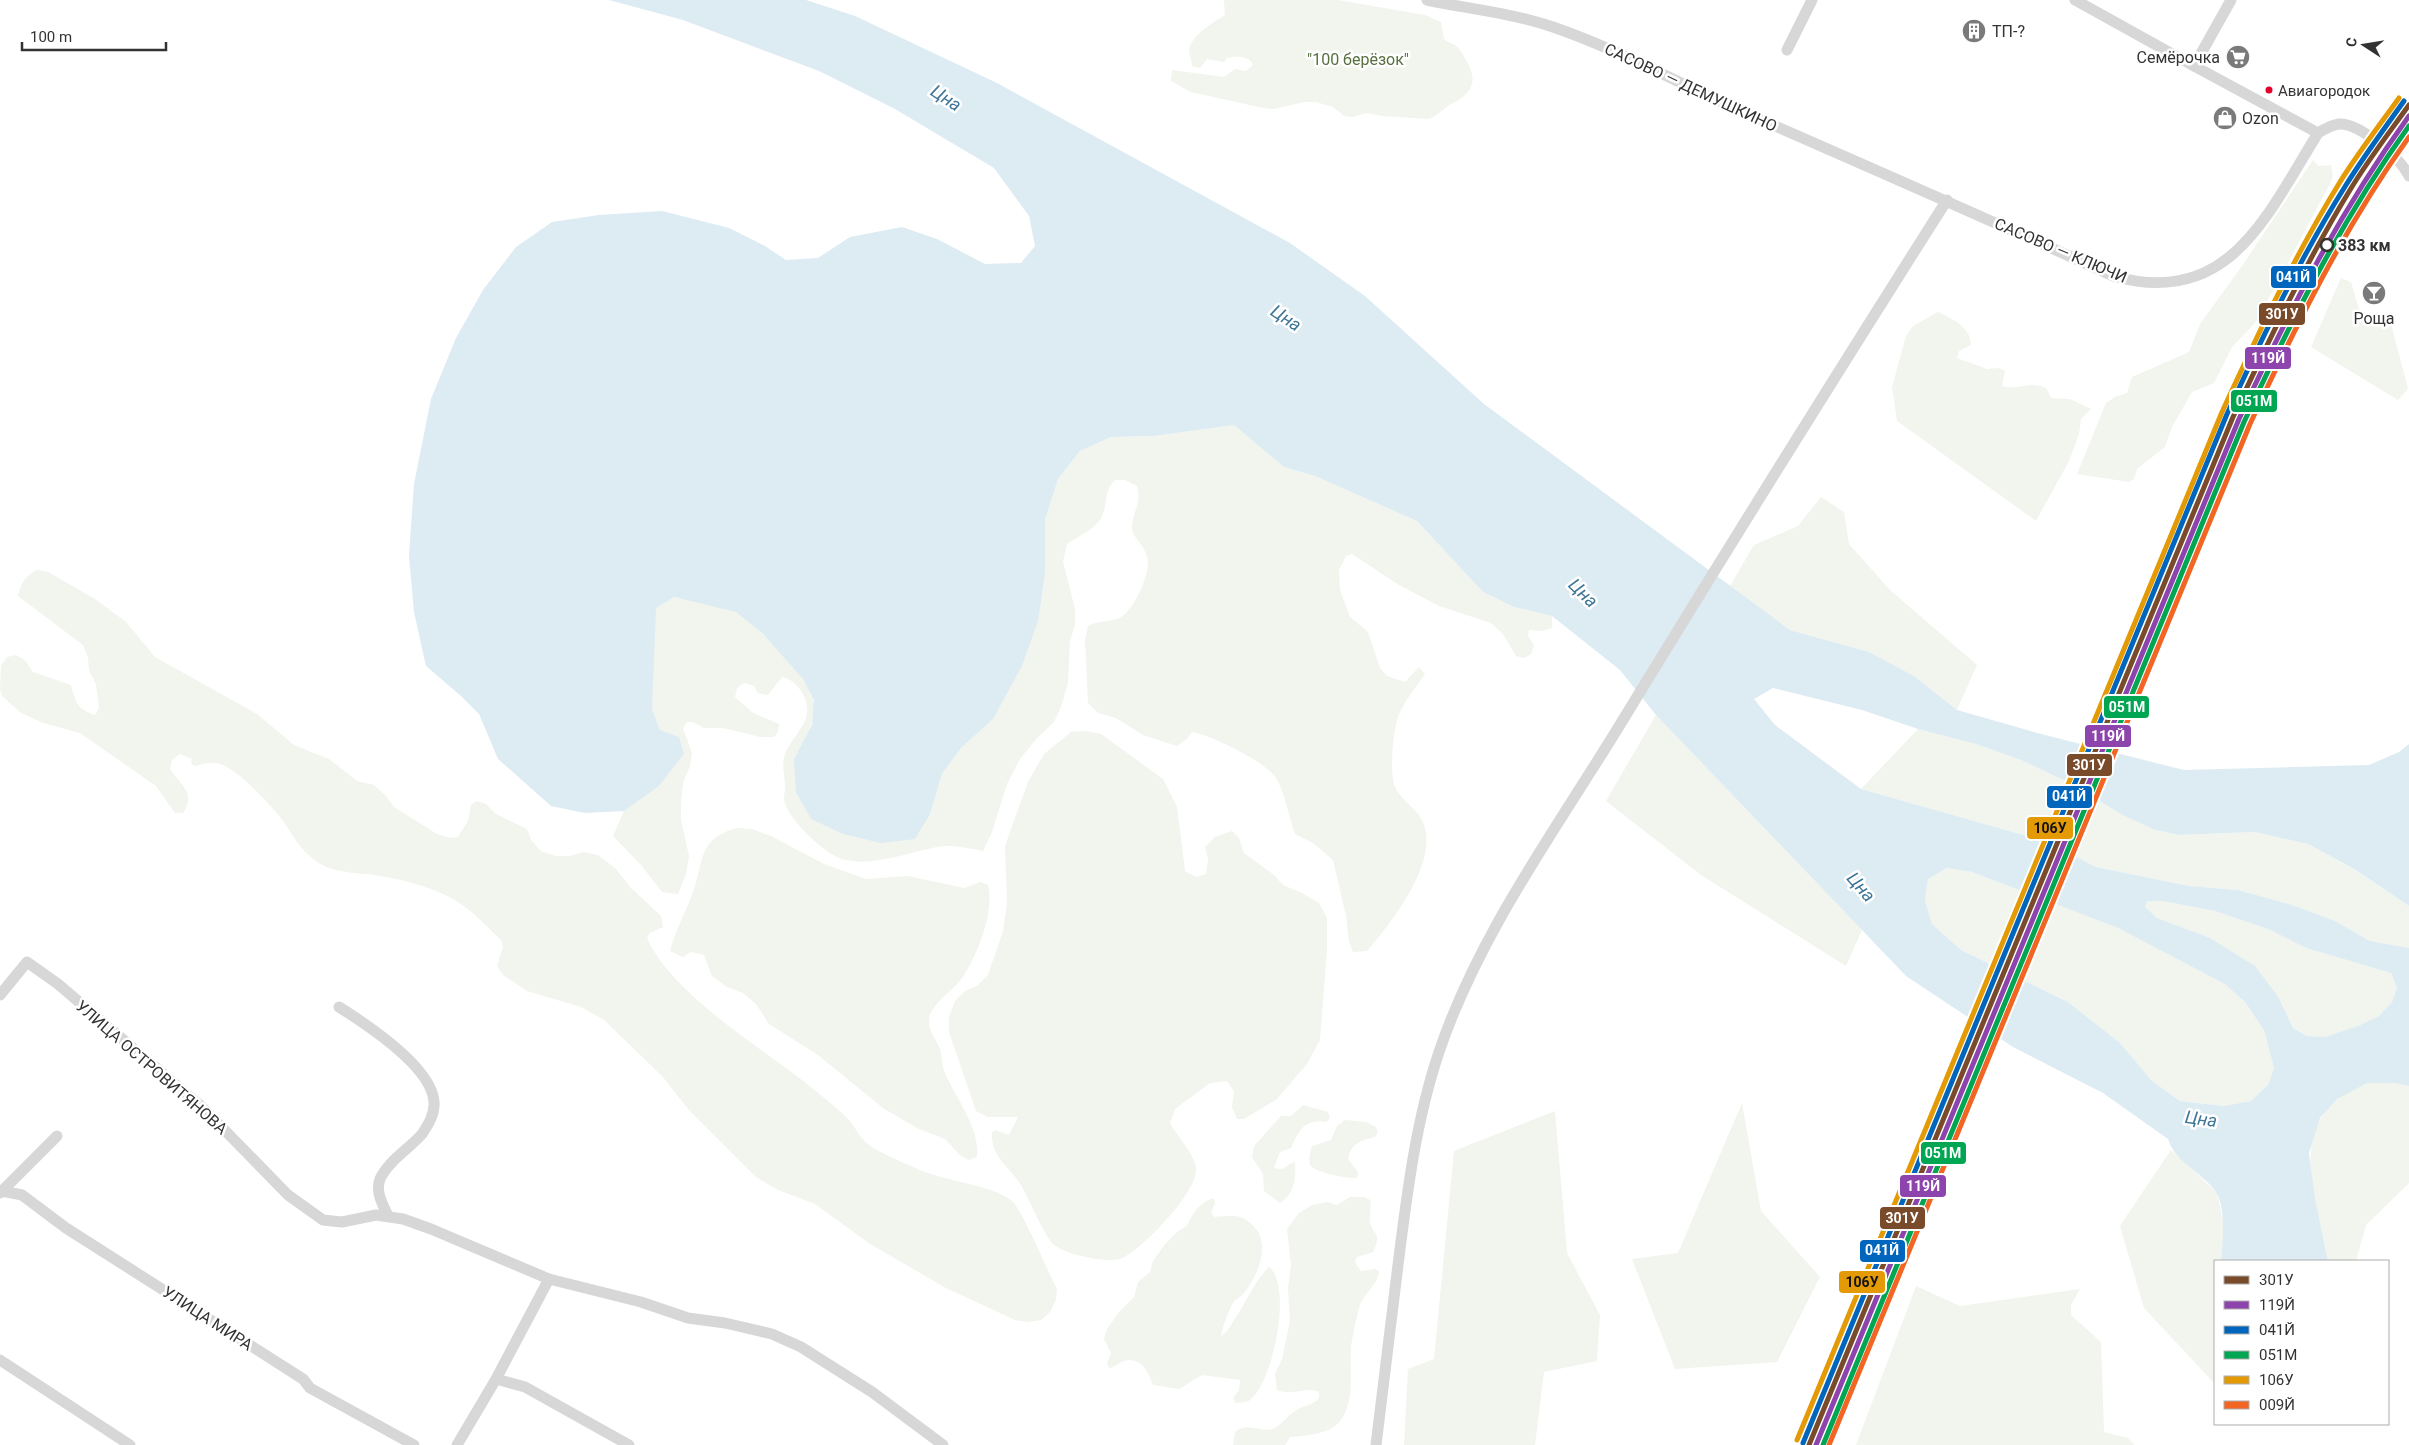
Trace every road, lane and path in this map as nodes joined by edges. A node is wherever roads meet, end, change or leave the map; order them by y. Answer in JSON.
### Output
{"nodes":[{"id":1,"x":1427,"y":0,"type":"edge"},
{"id":2,"x":1812,"y":0,"type":"edge"},
{"id":3,"x":2075,"y":0,"type":"edge"},
{"id":4,"x":2231,"y":0,"type":"edge"},
{"id":5,"x":1788,"y":50,"type":"dead end"},
{"id":6,"x":2194,"y":66,"type":"junction"},
{"id":7,"x":2318,"y":133,"type":"junction"},
{"id":8,"x":2409,"y":176,"type":"edge"},
{"id":9,"x":1947,"y":200,"type":"junction"},
{"id":10,"x":0,"y":995,"type":"edge"},
{"id":11,"x":338,"y":1007,"type":"dead end"},
{"id":12,"x":57,"y":1136,"type":"dead end"},
{"id":13,"x":1,"y":1192,"type":"edge"},
{"id":14,"x":388,"y":1216,"type":"junction"},
{"id":15,"x":549,"y":1279,"type":"junction"},
{"id":16,"x":0,"y":1360,"type":"edge"},
{"id":17,"x":496,"y":1379,"type":"junction"},
{"id":18,"x":130,"y":1445,"type":"edge"},
{"id":19,"x":414,"y":1445,"type":"edge"},
{"id":20,"x":457,"y":1445,"type":"edge"},
{"id":21,"x":629,"y":1445,"type":"edge"},
{"id":22,"x":943,"y":1445,"type":"edge"},
{"id":23,"x":1376,"y":1445,"type":"edge"}],
"edges":[{"from":1,"to":9,"type":"street","name":"САСОВО — ДЕМУШКИНО"},
{"from":2,"to":5,"type":"street"},
{"from":3,"to":6,"type":"street"},
{"from":4,"to":6,"type":"street"},
{"from":6,"to":7,"type":"street"},
{"from":7,"to":8,"type":"street"},
{"from":7,"to":9,"type":"street","name":"САСОВО — КЛЮЧИ"},
{"from":9,"to":23,"type":"street"},
{"from":10,"to":14,"type":"street","name":"УЛИЦА ОСТРОВИТЯНОВА"},
{"from":11,"to":14,"type":"street"},
{"from":12,"to":13,"type":"street","name":"УЛИЦА МИРА"},
{"from":13,"to":19,"type":"street","name":"УЛИЦА МИРА"},
{"from":14,"to":15,"type":"street","name":"УЛИЦА ОСТРОВИТЯНОВА"},
{"from":15,"to":17,"type":"street"},
{"from":15,"to":22,"type":"street","name":"УЛИЦА ОСТРОВИТЯНОВА"},
{"from":16,"to":18,"type":"street"},
{"from":17,"to":20,"type":"street"},
{"from":17,"to":21,"type":"street"}]}
